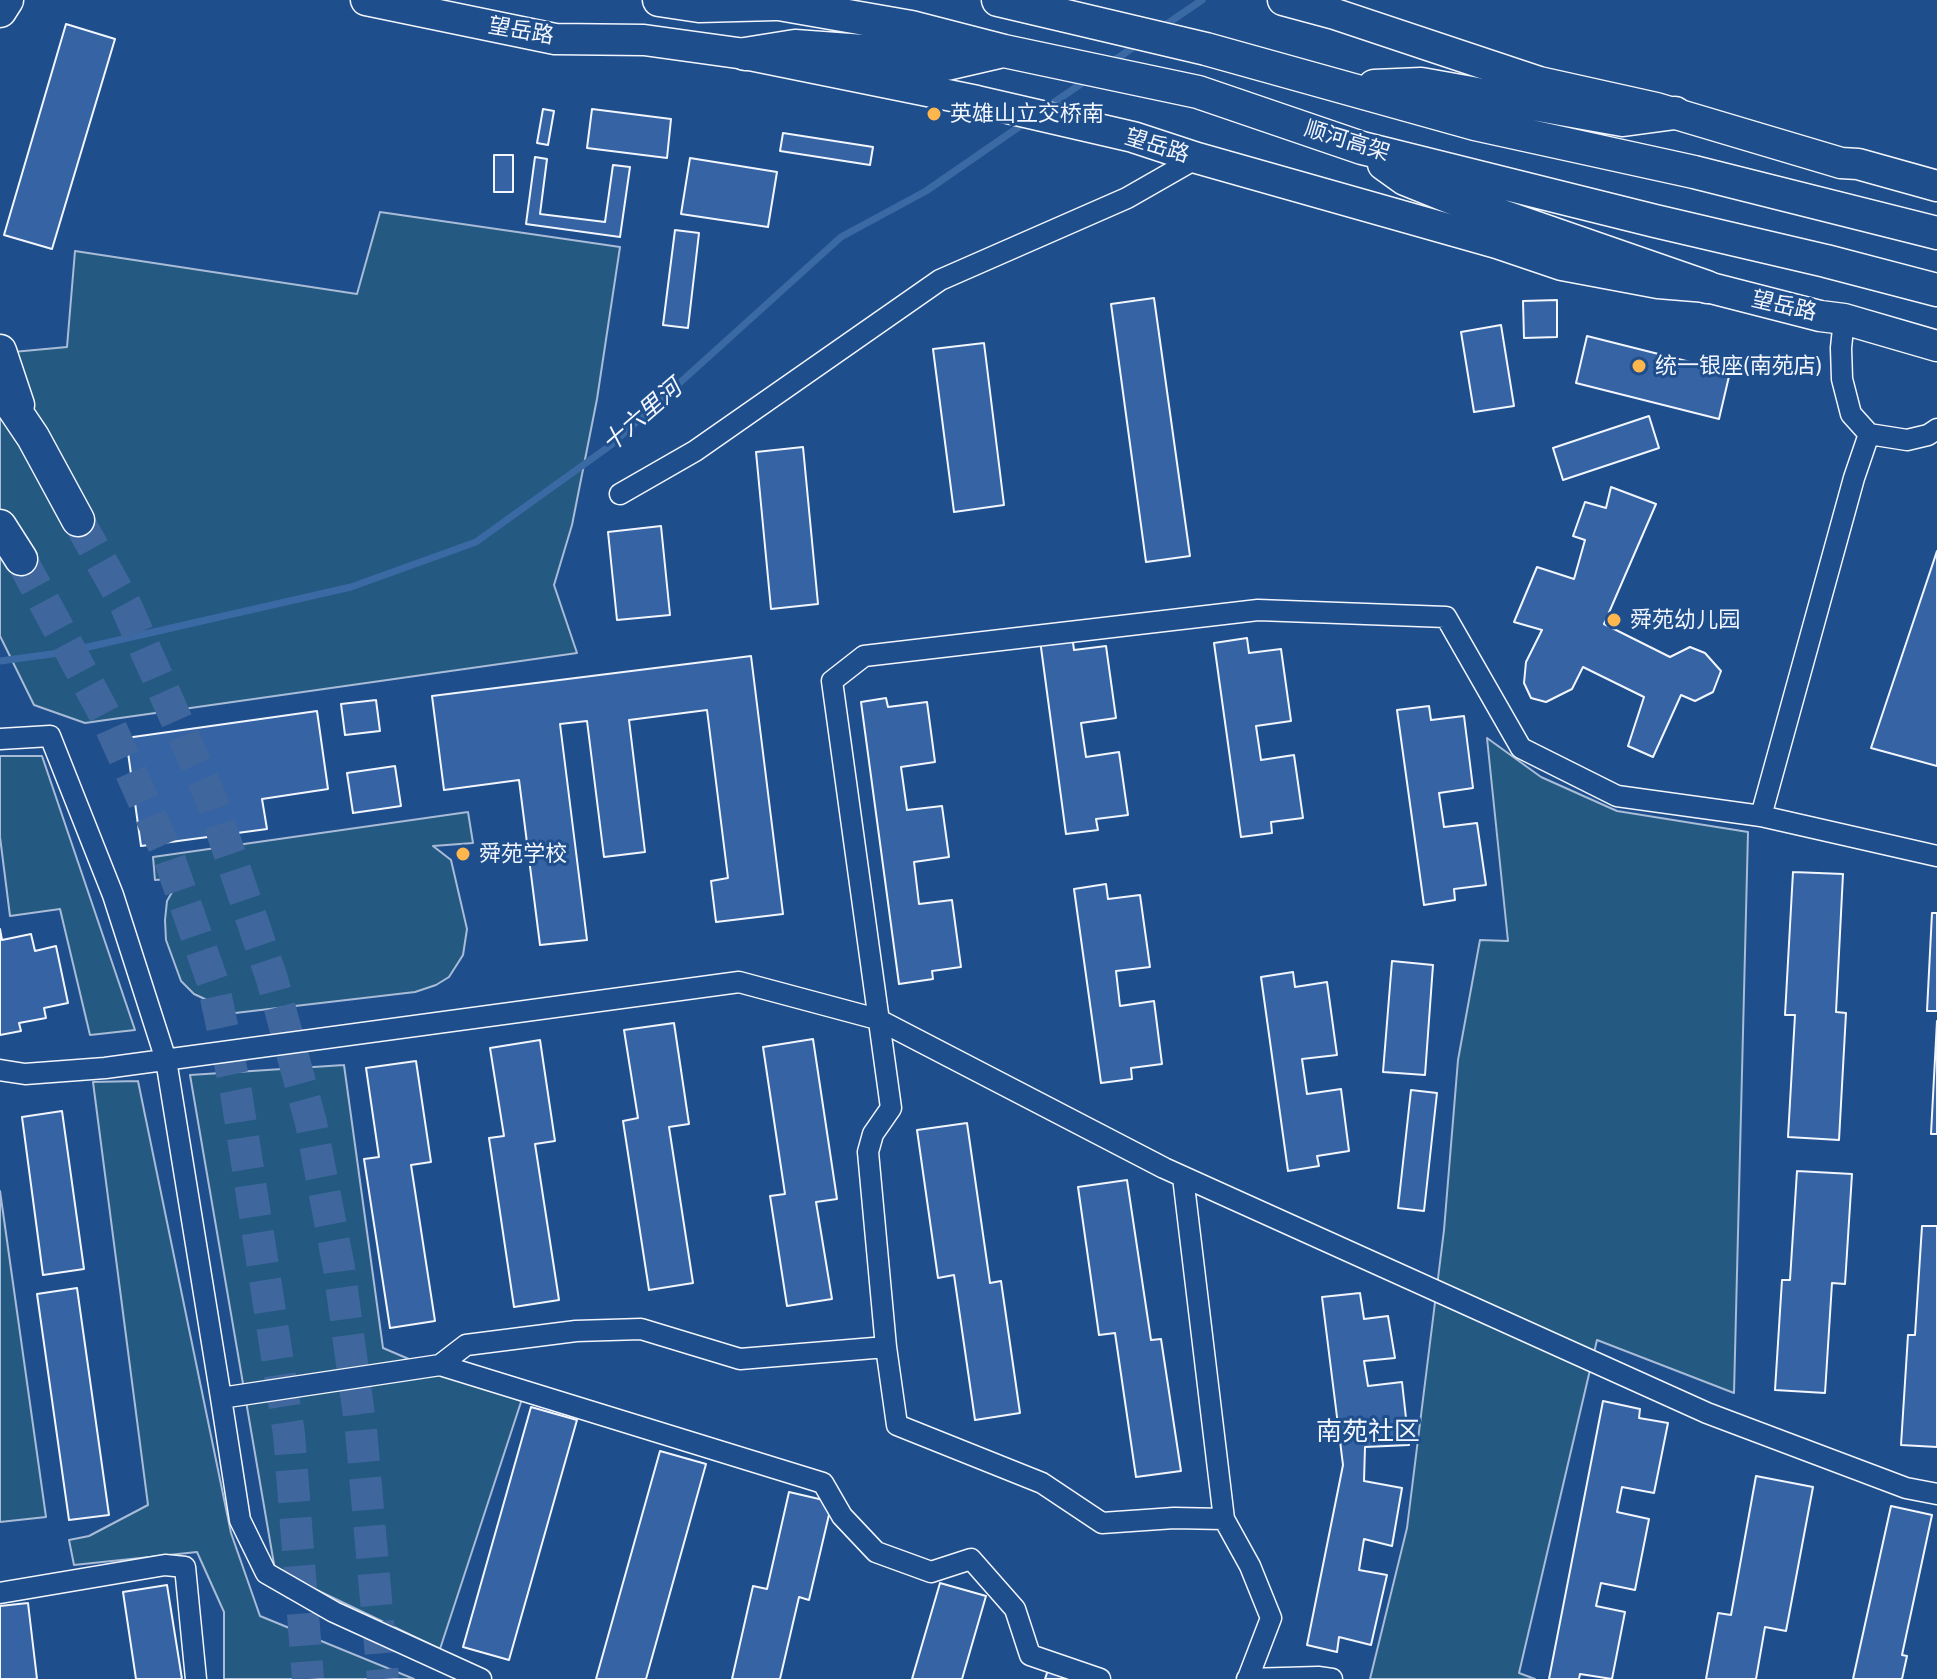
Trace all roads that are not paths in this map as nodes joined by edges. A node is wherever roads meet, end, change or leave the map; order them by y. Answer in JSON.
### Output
{"nodes":[{"id":1,"x":7,"y":0,"type":"edge"},
{"id":2,"x":366,"y":0,"type":"edge"},
{"id":3,"x":659,"y":0,"type":"edge"},
{"id":4,"x":998,"y":0,"type":"edge"},
{"id":5,"x":1283,"y":0,"type":"edge"},
{"id":6,"x":765,"y":2,"type":"edge"},
{"id":7,"x":0,"y":11,"type":"edge"},
{"id":8,"x":1013,"y":53,"type":"junction"},
{"id":9,"x":745,"y":54,"type":"junction"},
{"id":10,"x":1349,"y":87,"type":"junction"},
{"id":11,"x":1675,"y":113,"type":"junction"},
{"id":12,"x":1362,"y":148,"type":"junction"},
{"id":13,"x":1197,"y":158,"type":"junction"},
{"id":14,"x":1937,"y":186,"type":"edge"},
{"id":15,"x":1937,"y":233,"type":"edge"},
{"id":16,"x":1707,"y":287,"type":"junction"},
{"id":17,"x":1937,"y":290,"type":"edge"},
{"id":18,"x":1844,"y":319,"type":"junction"},
{"id":19,"x":1937,"y":346,"type":"edge"},
{"id":20,"x":0,"y":351,"type":"edge"},
{"id":21,"x":0,"y":388,"type":"edge"},
{"id":22,"x":1937,"y":429,"type":"edge"},
{"id":23,"x":1869,"y":434,"type":"junction"},
{"id":24,"x":33,"y":437,"type":"junction"},
{"id":25,"x":620,"y":494,"type":"dead end"},
{"id":26,"x":78,"y":520,"type":"tunnel mouth"},
{"id":27,"x":0,"y":526,"type":"edge"},
{"id":28,"x":21,"y":559,"type":"tunnel mouth"},
{"id":29,"x":0,"y":739,"type":"edge"},
{"id":30,"x":1761,"y":816,"type":"junction"},
{"id":31,"x":1937,"y":856,"type":"edge"},
{"id":32,"x":877,"y":1019,"type":"junction"},
{"id":33,"x":166,"y":1060,"type":"junction"},
{"id":34,"x":0,"y":1070,"type":"edge"},
{"id":35,"x":1183,"y":1177,"type":"junction"},
{"id":36,"x":886,"y":1347,"type":"junction"},
{"id":37,"x":440,"y":1365,"type":"junction"},
{"id":38,"x":221,"y":1398,"type":"junction"},
{"id":39,"x":1937,"y":1494,"type":"edge"},
{"id":40,"x":1224,"y":1519,"type":"junction"},
{"id":41,"x":0,"y":1593,"type":"edge"},
{"id":42,"x":1247,"y":1678,"type":"edge"},
{"id":43,"x":196,"y":1679,"type":"edge"},
{"id":44,"x":481,"y":1679,"type":"edge"},
{"id":45,"x":1100,"y":1679,"type":"edge"},
{"id":46,"x":1332,"y":1679,"type":"edge"}],
"edges":[{"from":1,"to":7,"type":"highway"},
{"from":2,"to":9,"type":"main road","name":"望岳路"},
{"from":3,"to":6,"type":"highway","name":"顺河高架"},
{"from":4,"to":10,"type":"highway"},
{"from":5,"to":11,"type":"main road"},
{"from":6,"to":8,"type":"highway","name":"顺河高架"},
{"from":8,"to":9,"type":"highway"},
{"from":8,"to":12,"type":"highway","name":"顺河高架"},
{"from":9,"to":13,"type":"main road","name":"望岳路"},
{"from":10,"to":11,"type":"highway"},
{"from":10,"to":15,"type":"highway"},
{"from":11,"to":14,"type":"main road"},
{"from":12,"to":16,"type":"highway"},
{"from":12,"to":17,"type":"highway","name":"顺河高架"},
{"from":13,"to":16,"type":"main road","name":"望岳路"},
{"from":13,"to":25,"type":"street"},
{"from":16,"to":18,"type":"main road","name":"望岳路"},
{"from":18,"to":19,"type":"main road","name":"望岳路"},
{"from":18,"to":23,"type":"street"},
{"from":20,"to":24,"type":"highway"},
{"from":21,"to":24,"type":"highway"},
{"from":22,"to":23,"type":"street"},
{"from":23,"to":30,"type":"street"},
{"from":24,"to":26,"type":"highway"},
{"from":27,"to":28,"type":"highway"},
{"from":29,"to":33,"type":"street"},
{"from":30,"to":31,"type":"street"},
{"from":30,"to":32,"type":"street"},
{"from":32,"to":33,"type":"street"},
{"from":32,"to":35,"type":"street"},
{"from":32,"to":36,"type":"street"},
{"from":33,"to":34,"type":"street"},
{"from":33,"to":38,"type":"street"},
{"from":35,"to":39,"type":"street"},
{"from":35,"to":40,"type":"street"},
{"from":36,"to":37,"type":"street"},
{"from":36,"to":40,"type":"street"},
{"from":37,"to":38,"type":"street"},
{"from":37,"to":45,"type":"street"},
{"from":38,"to":44,"type":"street"},
{"from":40,"to":42,"type":"street"},
{"from":41,"to":43,"type":"street"},
{"from":42,"to":46,"type":"street"}]}
